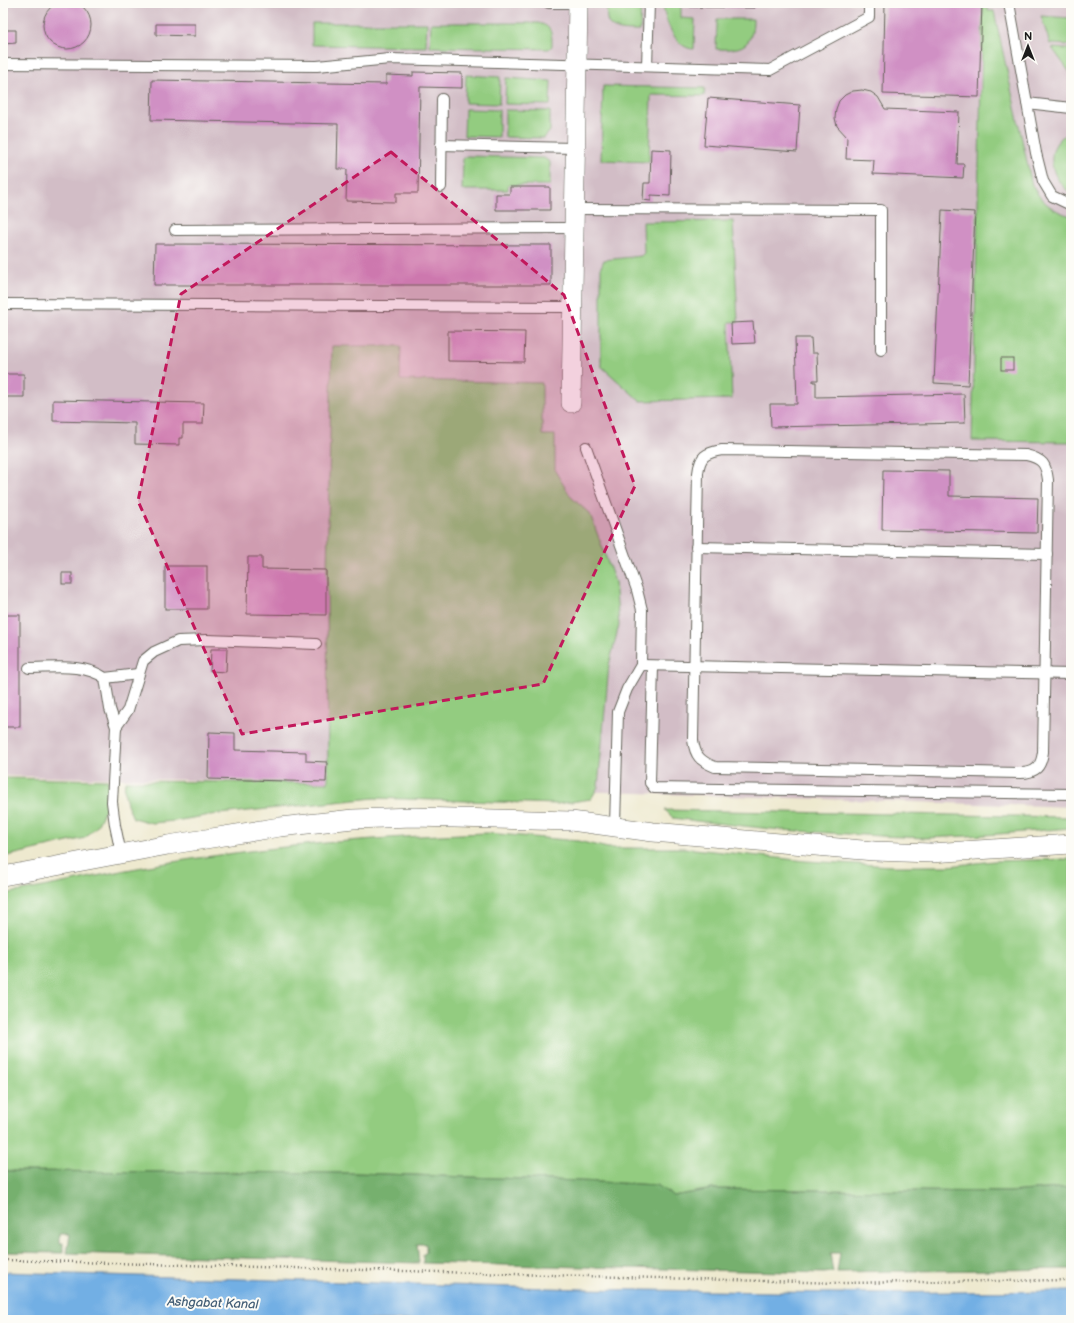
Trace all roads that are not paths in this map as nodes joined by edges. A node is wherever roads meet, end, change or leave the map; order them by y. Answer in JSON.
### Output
{"nodes":[{"id":1,"x":549,"y":3,"type":"edge"},
{"id":2,"x":578,"y":3,"type":"edge"},
{"id":3,"x":649,"y":3,"type":"edge"},
{"id":4,"x":869,"y":3,"type":"edge"},
{"id":5,"x":1010,"y":3,"type":"edge"},
{"id":6,"x":3,"y":64,"type":"edge"},
{"id":7,"x":577,"y":64,"type":"junction"},
{"id":8,"x":647,"y":66,"type":"junction"},
{"id":9,"x":442,"y":99,"type":"dead end"},
{"id":10,"x":1027,"y":104,"type":"junction"},
{"id":11,"x":1071,"y":108,"type":"edge"},
{"id":12,"x":441,"y":145,"type":"junction"},
{"id":13,"x":576,"y":148,"type":"junction"},
{"id":14,"x":441,"y":187,"type":"dead end"},
{"id":15,"x":1071,"y":205,"type":"edge"},
{"id":16,"x":575,"y":209,"type":"junction"},
{"id":17,"x":574,"y":228,"type":"junction"},
{"id":18,"x":175,"y":230,"type":"dead end"},
{"id":19,"x":3,"y":304,"type":"edge"},
{"id":20,"x":573,"y":307,"type":"junction"},
{"id":21,"x":881,"y":350,"type":"dead end"},
{"id":22,"x":571,"y":403,"type":"dead end"},
{"id":23,"x":586,"y":446,"type":"dead end"},
{"id":24,"x":696,"y":547,"type":"junction"},
{"id":25,"x":1047,"y":554,"type":"junction"},
{"id":26,"x":316,"y":644,"type":"dead end"},
{"id":27,"x":641,"y":665,"type":"junction"},
{"id":28,"x":653,"y":666,"type":"junction"},
{"id":29,"x":694,"y":666,"type":"junction"},
{"id":30,"x":29,"y":668,"type":"dead end"},
{"id":31,"x":1044,"y":673,"type":"junction"},
{"id":32,"x":138,"y":674,"type":"junction"},
{"id":33,"x":1071,"y":674,"type":"edge"},
{"id":34,"x":105,"y":678,"type":"junction"},
{"id":35,"x":116,"y":727,"type":"junction"},
{"id":36,"x":1071,"y":794,"type":"edge"},
{"id":37,"x":615,"y":826,"type":"junction"},
{"id":38,"x":1071,"y":844,"type":"edge"},
{"id":39,"x":121,"y":854,"type":"junction"},
{"id":40,"x":3,"y":876,"type":"edge"}],
"edges":[{"from":1,"to":2,"type":"lane"},
{"from":2,"to":7,"type":"street"},
{"from":3,"to":8,"type":"lane"},
{"from":4,"to":8,"type":"lane"},
{"from":5,"to":10,"type":"lane"},
{"from":6,"to":7,"type":"lane"},
{"from":7,"to":8,"type":"lane"},
{"from":7,"to":13,"type":"street"},
{"from":9,"to":12,"type":"lane"},
{"from":10,"to":11,"type":"lane"},
{"from":10,"to":15,"type":"lane"},
{"from":12,"to":13,"type":"lane"},
{"from":12,"to":14,"type":"lane"},
{"from":13,"to":16,"type":"street"},
{"from":16,"to":17,"type":"street"},
{"from":16,"to":21,"type":"lane"},
{"from":17,"to":18,"type":"lane"},
{"from":17,"to":20,"type":"street"},
{"from":19,"to":20,"type":"lane"},
{"from":20,"to":22,"type":"street"},
{"from":23,"to":27,"type":"lane"},
{"from":24,"to":25,"type":"lane"},
{"from":24,"to":25,"type":"lane"},
{"from":24,"to":29,"type":"lane"},
{"from":25,"to":31,"type":"lane"},
{"from":26,"to":32,"type":"lane"},
{"from":27,"to":28,"type":"lane"},
{"from":27,"to":37,"type":"lane"},
{"from":28,"to":29,"type":"lane"},
{"from":28,"to":36,"type":"lane"},
{"from":29,"to":31,"type":"lane"},
{"from":29,"to":31,"type":"lane"},
{"from":30,"to":34,"type":"lane"},
{"from":31,"to":33,"type":"lane"},
{"from":32,"to":34,"type":"lane"},
{"from":32,"to":35,"type":"lane"},
{"from":34,"to":35,"type":"lane"},
{"from":35,"to":39,"type":"lane"},
{"from":37,"to":38,"type":"street"},
{"from":37,"to":39,"type":"street"},
{"from":39,"to":40,"type":"street"}]}
